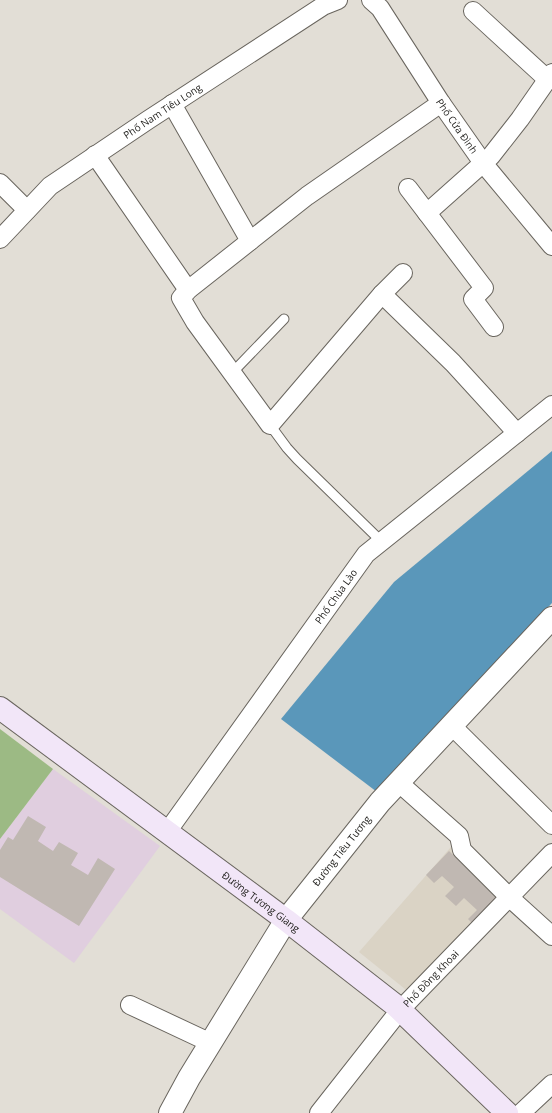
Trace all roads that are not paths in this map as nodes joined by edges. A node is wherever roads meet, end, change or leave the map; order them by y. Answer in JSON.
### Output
{"nodes":[{"id":1,"x":338,"y":0,"type":"edge"},
{"id":2,"x":371,"y":0,"type":"edge"},
{"id":3,"x":473,"y":11,"type":"dead end"},
{"id":4,"x":550,"y":76,"type":"edge"},
{"id":5,"x":441,"y":103,"type":"junction"},
{"id":6,"x":172,"y":104,"type":"junction"},
{"id":7,"x":95,"y":155,"type":"junction"},
{"id":8,"x":484,"y":163,"type":"junction"},
{"id":9,"x":0,"y":183,"type":"edge"},
{"id":10,"x":408,"y":188,"type":"dead end"},
{"id":11,"x":27,"y":210,"type":"junction"},
{"id":12,"x":427,"y":213,"type":"junction"},
{"id":13,"x":0,"y":239,"type":"edge"},
{"id":14,"x":250,"y":241,"type":"junction"},
{"id":15,"x":552,"y":246,"type":"edge"},
{"id":16,"x":403,"y":273,"type":"dead end"},
{"id":17,"x":188,"y":290,"type":"junction"},
{"id":18,"x":382,"y":294,"type":"junction"},
{"id":19,"x":284,"y":319,"type":"dead end"},
{"id":20,"x":494,"y":327,"type":"dead end"},
{"id":21,"x":232,"y":373,"type":"junction"},
{"id":22,"x":552,"y":405,"type":"edge"},
{"id":23,"x":270,"y":425,"type":"junction"},
{"id":24,"x":517,"y":433,"type":"junction"},
{"id":25,"x":382,"y":542,"type":"junction"},
{"id":26,"x":552,"y":618,"type":"edge"},
{"id":27,"x":0,"y":708,"type":"edge"},
{"id":28,"x":452,"y":726,"type":"junction"},
{"id":29,"x":398,"y":782,"type":"junction"},
{"id":30,"x":552,"y":825,"type":"edge"},
{"id":31,"x":167,"y":832,"type":"junction"},
{"id":32,"x":552,"y":853,"type":"edge"},
{"id":33,"x":510,"y":898,"type":"junction"},
{"id":34,"x":286,"y":920,"type":"junction"},
{"id":35,"x":552,"y":936,"type":"edge"},
{"id":36,"x":130,"y":1005,"type":"dead end"},
{"id":37,"x":400,"y":1010,"type":"junction"},
{"id":38,"x":211,"y":1043,"type":"junction"},
{"id":39,"x":552,"y":1084,"type":"edge"},
{"id":40,"x":170,"y":1113,"type":"edge"},
{"id":41,"x":319,"y":1113,"type":"edge"},
{"id":42,"x":507,"y":1113,"type":"edge"},
{"id":43,"x":521,"y":1113,"type":"edge"}],
"edges":[{"from":1,"to":6,"type":"street","name":"Phố Nam Tiêu Long"},
{"from":2,"to":5,"type":"street","name":"Phố Cửa Đình"},
{"from":3,"to":4,"type":"street"},
{"from":4,"to":8,"type":"street"},
{"from":5,"to":8,"type":"street","name":"Phố Cửa Đình"},
{"from":5,"to":14,"type":"street"},
{"from":6,"to":7,"type":"street","name":"Phố Nam Tiêu Long"},
{"from":6,"to":14,"type":"street"},
{"from":7,"to":11,"type":"street","name":"Phố Nam Tiêu Long"},
{"from":7,"to":17,"type":"street"},
{"from":8,"to":12,"type":"street"},
{"from":8,"to":15,"type":"street","name":"Phố Cửa Đình"},
{"from":9,"to":11,"type":"street"},
{"from":10,"to":12,"type":"street"},
{"from":11,"to":13,"type":"street","name":"Phố Nam Tiêu Long"},
{"from":12,"to":20,"type":"street"},
{"from":14,"to":17,"type":"street"},
{"from":16,"to":18,"type":"street"},
{"from":17,"to":21,"type":"street"},
{"from":18,"to":23,"type":"street"},
{"from":18,"to":24,"type":"street"},
{"from":19,"to":21,"type":"lane"},
{"from":21,"to":23,"type":"street"},
{"from":22,"to":24,"type":"street","name":"Phố Chùa Lào"},
{"from":23,"to":25,"type":"lane"},
{"from":24,"to":25,"type":"street","name":"Phố Chùa Lào"},
{"from":25,"to":31,"type":"street","name":"Phố Chùa Lào"},
{"from":26,"to":28,"type":"street","name":"Đường Tiêu Tương"},
{"from":27,"to":31,"type":"main road","name":"Đường Tương Giang"},
{"from":28,"to":29,"type":"street","name":"Đường Tiêu Tương"},
{"from":28,"to":30,"type":"street"},
{"from":29,"to":33,"type":"street"},
{"from":29,"to":34,"type":"street","name":"Đường Tiêu Tương"},
{"from":31,"to":34,"type":"main road","name":"Đường Tương Giang"},
{"from":32,"to":33,"type":"street","name":"Phố Đồng Khoai"},
{"from":33,"to":35,"type":"street"},
{"from":33,"to":37,"type":"street","name":"Phố Đồng Khoai"},
{"from":34,"to":37,"type":"main road","name":"Đường Tương Giang"},
{"from":34,"to":38,"type":"street","name":"Đường Tiêu Tương"},
{"from":36,"to":38,"type":"street"},
{"from":37,"to":41,"type":"street","name":"Phố Đồng Khoai"},
{"from":37,"to":42,"type":"main road","name":"Đường Tương Giang"},
{"from":38,"to":40,"type":"street","name":"Đường Tiêu Tương"},
{"from":39,"to":43,"type":"street"}]}
